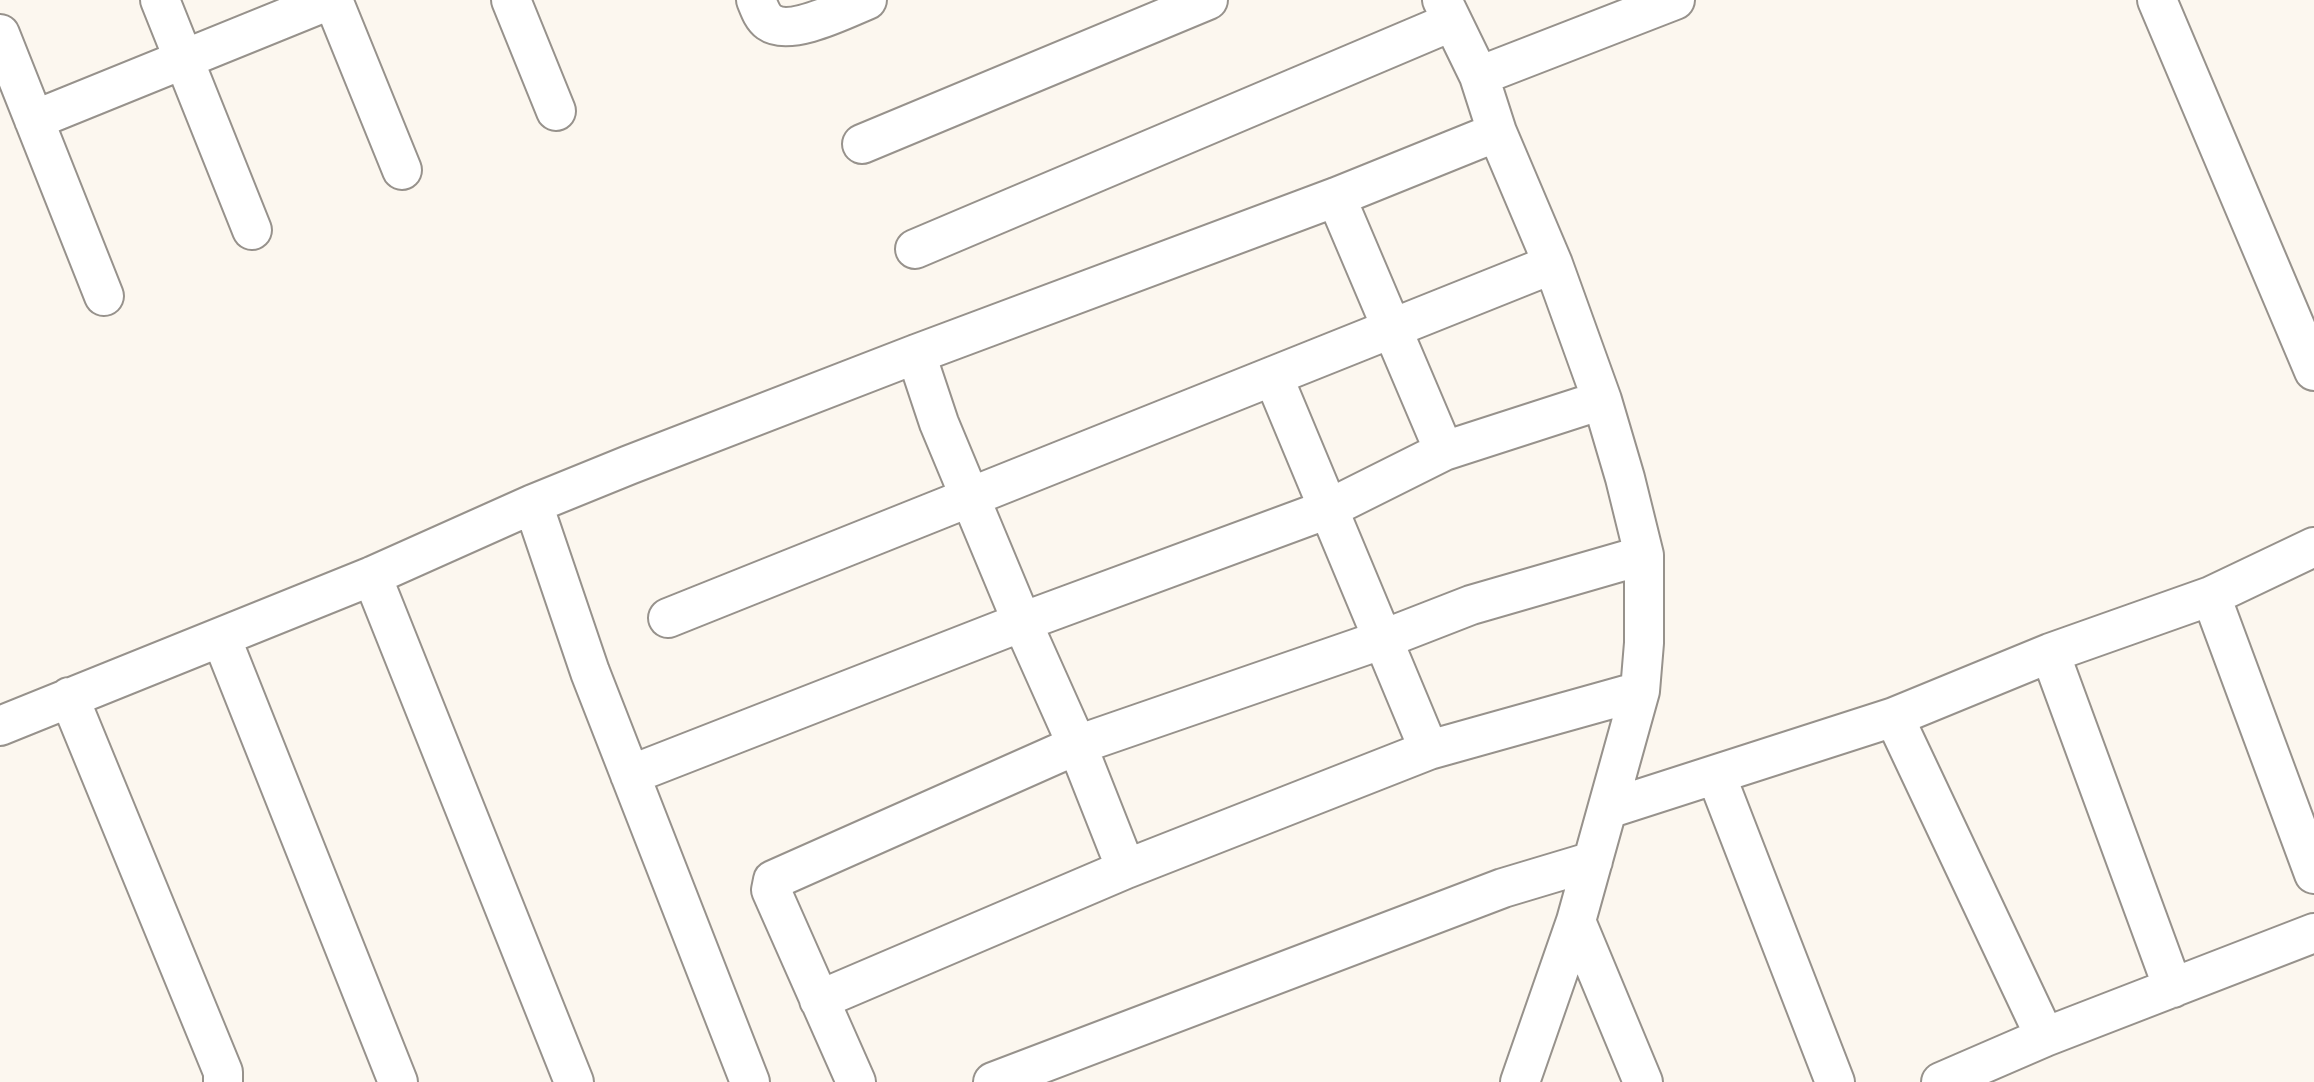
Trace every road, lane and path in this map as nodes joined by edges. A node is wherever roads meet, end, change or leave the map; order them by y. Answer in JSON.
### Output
{"nodes":[{"id":1,"x":160,"y":0,"type":"edge"},
{"id":2,"x":332,"y":0,"type":"edge"},
{"id":3,"x":511,"y":0,"type":"edge"},
{"id":4,"x":756,"y":0,"type":"edge"},
{"id":5,"x":867,"y":0,"type":"edge"},
{"id":6,"x":1208,"y":0,"type":"edge"},
{"id":7,"x":2157,"y":0,"type":"edge"},
{"id":8,"x":1664,"y":2,"type":"edge"},
{"id":9,"x":1447,"y":11,"type":"edge"},
{"id":10,"x":0,"y":34,"type":"edge"},
{"id":11,"x":184,"y":60,"type":"junction"},
{"id":12,"x":1479,"y":76,"type":"junction"},
{"id":13,"x":556,"y":111,"type":"dead end"},
{"id":14,"x":34,"y":120,"type":"junction"},
{"id":15,"x":1497,"y":132,"type":"junction"},
{"id":16,"x":862,"y":144,"type":"dead end"},
{"id":17,"x":402,"y":170,"type":"dead end"},
{"id":18,"x":1336,"y":197,"type":"junction"},
{"id":19,"x":252,"y":230,"type":"dead end"},
{"id":20,"x":915,"y":249,"type":"dead end"},
{"id":21,"x":1553,"y":264,"type":"junction"},
{"id":22,"x":104,"y":296,"type":"dead end"},
{"id":23,"x":1392,"y":329,"type":"junction"},
{"id":24,"x":916,"y":354,"type":"junction"},
{"id":25,"x":2314,"y":371,"type":"edge"},
{"id":26,"x":1273,"y":376,"type":"junction"},
{"id":27,"x":1602,"y":400,"type":"junction"},
{"id":28,"x":1444,"y":451,"type":"junction"},
{"id":29,"x":972,"y":498,"type":"junction"},
{"id":30,"x":533,"y":504,"type":"junction"},
{"id":31,"x":1328,"y":509,"type":"junction"},
{"id":32,"x":2314,"y":547,"type":"edge"},
{"id":33,"x":1644,"y":555,"type":"junction"},
{"id":34,"x":372,"y":576,"type":"junction"},
{"id":35,"x":2211,"y":596,"type":"junction"},
{"id":36,"x":668,"y":618,"type":"dead end"},
{"id":37,"x":1022,"y":622,"type":"junction"},
{"id":38,"x":221,"y":637,"type":"junction"},
{"id":39,"x":1381,"y":640,"type":"junction"},
{"id":40,"x":2050,"y":653,"type":"junction"},
{"id":41,"x":1640,"y":691,"type":"junction"},
{"id":42,"x":69,"y":697,"type":"junction"},
{"id":43,"x":1894,"y":717,"type":"junction"},
{"id":44,"x":0,"y":726,"type":"edge"},
{"id":45,"x":1077,"y":745,"type":"junction"},
{"id":46,"x":1429,"y":750,"type":"junction"},
{"id":47,"x":630,"y":775,"type":"junction"},
{"id":48,"x":1716,"y":775,"type":"junction"},
{"id":49,"x":1608,"y":809,"type":"junction"},
{"id":50,"x":1593,"y":861,"type":"junction"},
{"id":51,"x":1126,"y":869,"type":"junction"},
{"id":52,"x":2314,"y":874,"type":"edge"},
{"id":53,"x":1576,"y":921,"type":"junction"},
{"id":54,"x":2314,"y":933,"type":"edge"},
{"id":55,"x":2173,"y":988,"type":"junction"},
{"id":56,"x":819,"y":1000,"type":"junction"},
{"id":57,"x":2045,"y":1037,"type":"junction"},
{"id":58,"x":223,"y":1082,"type":"edge"},
{"id":59,"x":398,"y":1082,"type":"edge"},
{"id":60,"x":574,"y":1082,"type":"edge"},
{"id":61,"x":750,"y":1082,"type":"edge"},
{"id":62,"x":856,"y":1082,"type":"edge"},
{"id":63,"x":993,"y":1082,"type":"edge"},
{"id":64,"x":1520,"y":1082,"type":"edge"},
{"id":65,"x":1643,"y":1082,"type":"edge"},
{"id":66,"x":1835,"y":1082,"type":"edge"},
{"id":67,"x":1941,"y":1082,"type":"edge"}],
"edges":[{"from":1,"to":11,"type":"street"},
{"from":2,"to":11,"type":"street"},
{"from":2,"to":17,"type":"street"},
{"from":3,"to":13,"type":"street"},
{"from":4,"to":5,"type":"street"},
{"from":6,"to":16,"type":"street"},
{"from":7,"to":25,"type":"street"},
{"from":8,"to":12,"type":"street"},
{"from":9,"to":12,"type":"street"},
{"from":9,"to":20,"type":"street"},
{"from":10,"to":14,"type":"street"},
{"from":11,"to":14,"type":"street"},
{"from":11,"to":19,"type":"street"},
{"from":12,"to":15,"type":"street"},
{"from":14,"to":22,"type":"street"},
{"from":15,"to":18,"type":"street"},
{"from":15,"to":21,"type":"street"},
{"from":18,"to":23,"type":"street"},
{"from":18,"to":24,"type":"street"},
{"from":21,"to":23,"type":"street"},
{"from":21,"to":27,"type":"street"},
{"from":23,"to":26,"type":"street"},
{"from":23,"to":28,"type":"street"},
{"from":24,"to":29,"type":"street"},
{"from":24,"to":30,"type":"street"},
{"from":26,"to":29,"type":"street"},
{"from":26,"to":31,"type":"street"},
{"from":27,"to":28,"type":"street"},
{"from":27,"to":33,"type":"street"},
{"from":28,"to":31,"type":"street"},
{"from":29,"to":36,"type":"street"},
{"from":29,"to":37,"type":"street"},
{"from":30,"to":34,"type":"street"},
{"from":30,"to":47,"type":"street"},
{"from":31,"to":37,"type":"street"},
{"from":31,"to":39,"type":"street"},
{"from":32,"to":35,"type":"street"},
{"from":33,"to":39,"type":"street"},
{"from":33,"to":41,"type":"street"},
{"from":34,"to":38,"type":"street"},
{"from":34,"to":60,"type":"street"},
{"from":35,"to":40,"type":"street"},
{"from":35,"to":52,"type":"street"},
{"from":37,"to":45,"type":"street"},
{"from":37,"to":47,"type":"street"},
{"from":38,"to":42,"type":"street"},
{"from":38,"to":59,"type":"street"},
{"from":39,"to":45,"type":"street"},
{"from":39,"to":46,"type":"street"},
{"from":40,"to":43,"type":"street"},
{"from":40,"to":55,"type":"street"},
{"from":41,"to":46,"type":"street"},
{"from":41,"to":49,"type":"street"},
{"from":42,"to":44,"type":"street"},
{"from":42,"to":58,"type":"street"},
{"from":43,"to":48,"type":"street"},
{"from":43,"to":57,"type":"street"},
{"from":45,"to":51,"type":"street"},
{"from":45,"to":56,"type":"street"},
{"from":46,"to":51,"type":"street"},
{"from":47,"to":61,"type":"street"},
{"from":48,"to":49,"type":"street"},
{"from":48,"to":66,"type":"street"},
{"from":49,"to":50,"type":"street"},
{"from":50,"to":53,"type":"street"},
{"from":50,"to":63,"type":"street"},
{"from":51,"to":56,"type":"street"},
{"from":53,"to":64,"type":"street"},
{"from":53,"to":65,"type":"street"},
{"from":54,"to":55,"type":"street"},
{"from":55,"to":57,"type":"street"},
{"from":56,"to":62,"type":"street"},
{"from":57,"to":67,"type":"street"}]}
